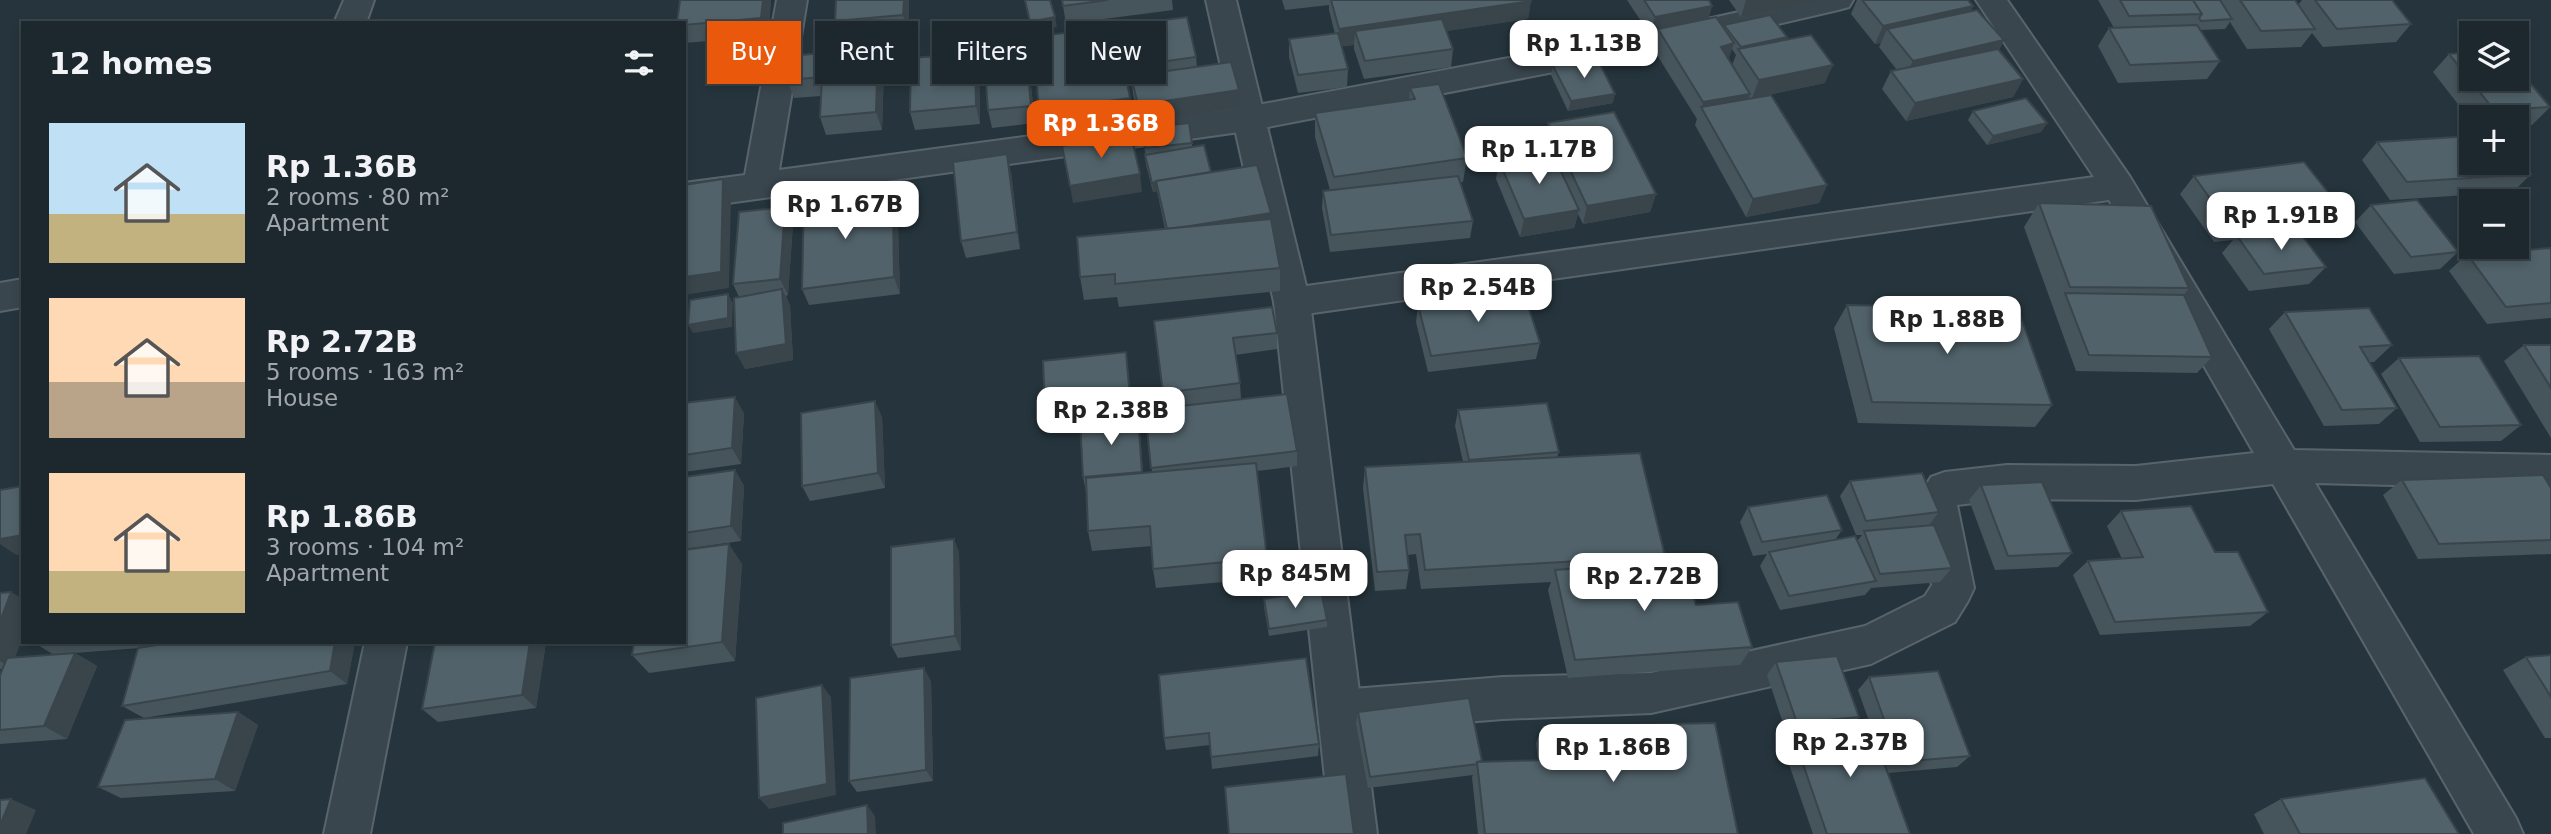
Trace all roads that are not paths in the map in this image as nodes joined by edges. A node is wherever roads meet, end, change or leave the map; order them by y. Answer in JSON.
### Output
{"nodes":[{"id":1,"x":359,"y":0,"type":"edge"},
{"id":2,"x":792,"y":0,"type":"edge"},
{"id":3,"x":1221,"y":0,"type":"edge"},
{"id":4,"x":1838,"y":0,"type":"edge"},
{"id":5,"x":1991,"y":0,"type":"edge"},
{"id":6,"x":350,"y":21,"type":"edge"},
{"id":7,"x":1247,"y":119,"type":"junction"},
{"id":8,"x":760,"y":185,"type":"junction"},
{"id":9,"x":2118,"y":186,"type":"junction"},
{"id":10,"x":686,"y":196,"type":"edge"},
{"id":11,"x":21,"y":293,"type":"edge"},
{"id":12,"x":0,"y":297,"type":"edge"},
{"id":13,"x":1292,"y":302,"type":"junction"},
{"id":14,"x":2284,"y":466,"type":"junction"},
{"id":15,"x":2551,"y":472,"type":"edge"},
{"id":16,"x":386,"y":644,"type":"edge"},
{"id":17,"x":1340,"y":710,"type":"junction"},
{"id":18,"x":347,"y":834,"type":"edge"},
{"id":19,"x":1354,"y":834,"type":"edge"},
{"id":20,"x":2500,"y":834,"type":"edge"}],
"edges":[{"from":1,"to":6,"type":"street"},
{"from":2,"to":8,"type":"street"},
{"from":3,"to":7,"type":"street"},
{"from":4,"to":7,"type":"street"},
{"from":5,"to":9,"type":"street"},
{"from":7,"to":8,"type":"street"},
{"from":7,"to":13,"type":"street"},
{"from":8,"to":10,"type":"street"},
{"from":9,"to":13,"type":"street"},
{"from":9,"to":14,"type":"street"},
{"from":11,"to":12,"type":"street"},
{"from":13,"to":17,"type":"street"},
{"from":14,"to":15,"type":"street"},
{"from":14,"to":17,"type":"street"},
{"from":14,"to":20,"type":"street"},
{"from":16,"to":18,"type":"street"},
{"from":17,"to":19,"type":"street"}]}
